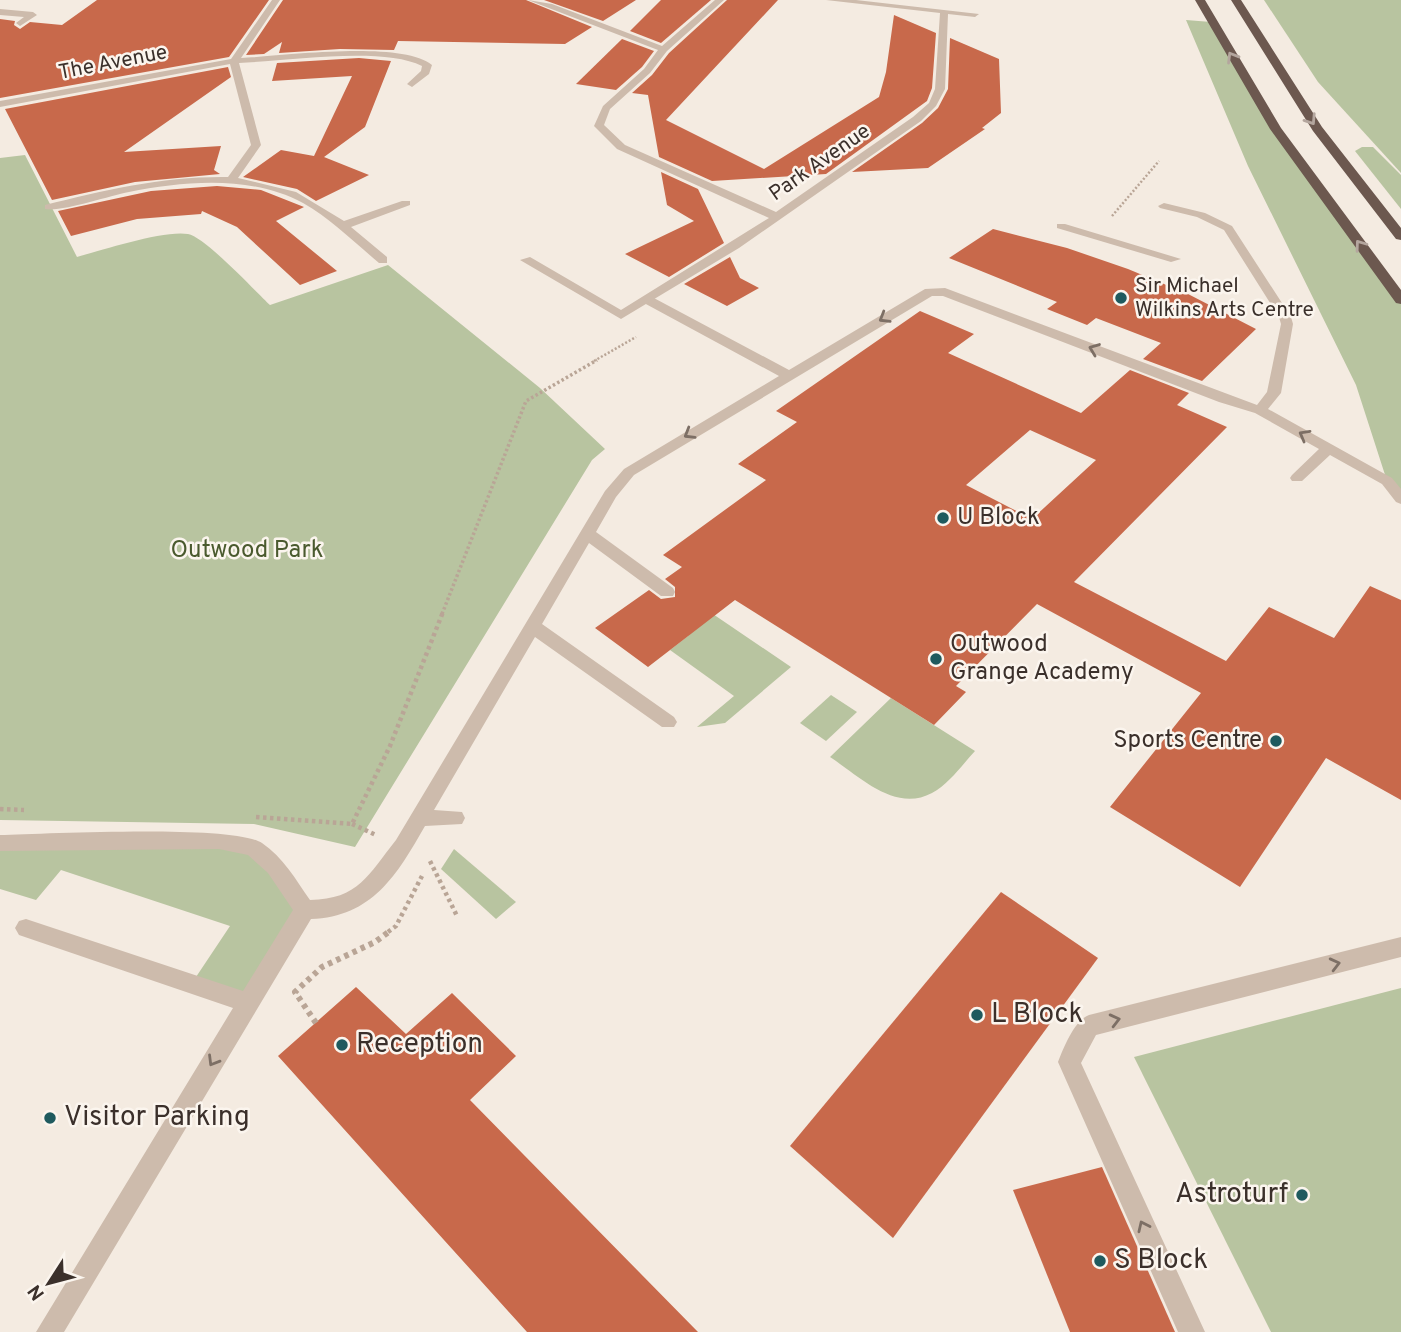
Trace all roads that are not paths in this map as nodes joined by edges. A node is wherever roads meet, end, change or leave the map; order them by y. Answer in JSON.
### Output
{"nodes":[{"id":1,"x":276,"y":0,"type":"edge"},
{"id":2,"x":533,"y":0,"type":"edge"},
{"id":3,"x":720,"y":0,"type":"edge"},
{"id":4,"x":830,"y":0,"type":"edge"},
{"id":5,"x":1200,"y":0,"type":"edge"},
{"id":6,"x":1236,"y":0,"type":"edge"},
{"id":7,"x":0,"y":12,"type":"edge"},
{"id":8,"x":944,"y":13,"type":"junction"},
{"id":9,"x":975,"y":15,"type":"dead end"},
{"id":10,"x":20,"y":23,"type":"dead end"},
{"id":11,"x":664,"y":50,"type":"junction"},
{"id":12,"x":234,"y":61,"type":"junction"},
{"id":13,"x":412,"y":84,"type":"dead end"},
{"id":14,"x":0,"y":104,"type":"edge"},
{"id":15,"x":231,"y":181,"type":"junction"},
{"id":16,"x":82,"y":184,"type":"dead end"},
{"id":17,"x":89,"y":197,"type":"junction"},
{"id":18,"x":406,"y":202,"type":"dead end"},
{"id":19,"x":1164,"y":205,"type":"dead end"},
{"id":20,"x":49,"y":207,"type":"dead end"},
{"id":21,"x":777,"y":217,"type":"junction"},
{"id":22,"x":342,"y":226,"type":"junction"},
{"id":23,"x":1061,"y":226,"type":"dead end"},
{"id":24,"x":1401,"y":236,"type":"edge"},
{"id":25,"x":1175,"y":259,"type":"dead end"},
{"id":26,"x":383,"y":260,"type":"dead end"},
{"id":27,"x":526,"y":260,"type":"dead end"},
{"id":28,"x":648,"y":300,"type":"junction"},
{"id":29,"x":1401,"y":300,"type":"edge"},
{"id":30,"x":787,"y":375,"type":"junction"},
{"id":31,"x":1260,"y":410,"type":"junction"},
{"id":32,"x":1328,"y":449,"type":"junction"},
{"id":33,"x":1297,"y":478,"type":"dead end"},
{"id":34,"x":1401,"y":499,"type":"edge"},
{"id":35,"x":586,"y":533,"type":"junction"},
{"id":36,"x":667,"y":592,"type":"dead end"},
{"id":37,"x":532,"y":626,"type":"junction"},
{"id":38,"x":668,"y":722,"type":"dead end"},
{"id":39,"x":421,"y":818,"type":"junction"},
{"id":40,"x":455,"y":818,"type":"dead end"},
{"id":41,"x":0,"y":843,"type":"edge"},
{"id":42,"x":304,"y":910,"type":"junction"},
{"id":43,"x":26,"y":928,"type":"dead end"},
{"id":44,"x":1401,"y":947,"type":"edge"},
{"id":45,"x":248,"y":1003,"type":"junction"},
{"id":46,"x":49,"y":1332,"type":"edge"},
{"id":47,"x":1192,"y":1332,"type":"edge"}],
"edges":[{"from":1,"to":12,"type":"street"},
{"from":2,"to":11,"type":"street"},
{"from":3,"to":11,"type":"street"},
{"from":4,"to":8,"type":"street"},
{"from":29,"to":5,"type":"highway","one_way":true},
{"from":6,"to":24,"type":"highway","one_way":true},
{"from":7,"to":10,"type":"street"},
{"from":8,"to":9,"type":"street"},
{"from":8,"to":21,"type":"street","name":"Park Avenue"},
{"from":11,"to":21,"type":"street"},
{"from":12,"to":13,"type":"street","name":"The Avenue"},
{"from":12,"to":14,"type":"street","name":"The Avenue"},
{"from":12,"to":15,"type":"street"},
{"from":15,"to":17,"type":"street"},
{"from":15,"to":22,"type":"street"},
{"from":16,"to":17,"type":"street"},
{"from":17,"to":20,"type":"street"},
{"from":18,"to":22,"type":"street"},
{"from":19,"to":31,"type":"street"},
{"from":21,"to":28,"type":"street","name":"Park Avenue"},
{"from":22,"to":26,"type":"street"},
{"from":23,"to":25,"type":"street"},
{"from":27,"to":28,"type":"street","name":"Park Avenue"},
{"from":28,"to":30,"type":"street"},
{"from":31,"to":30,"type":"street","one_way":true},
{"from":30,"to":35,"type":"street","one_way":true},
{"from":32,"to":31,"type":"street","one_way":true},
{"from":32,"to":33,"type":"street"},
{"from":32,"to":34,"type":"street"},
{"from":35,"to":36,"type":"street"},
{"from":35,"to":37,"type":"street"},
{"from":37,"to":38,"type":"street"},
{"from":37,"to":39,"type":"street"},
{"from":39,"to":40,"type":"street"},
{"from":39,"to":42,"type":"street"},
{"from":41,"to":42,"type":"street"},
{"from":42,"to":45,"type":"street"},
{"from":43,"to":45,"type":"street"},
{"from":47,"to":44,"type":"street","one_way":true},
{"from":45,"to":46,"type":"street","one_way":true}]}
